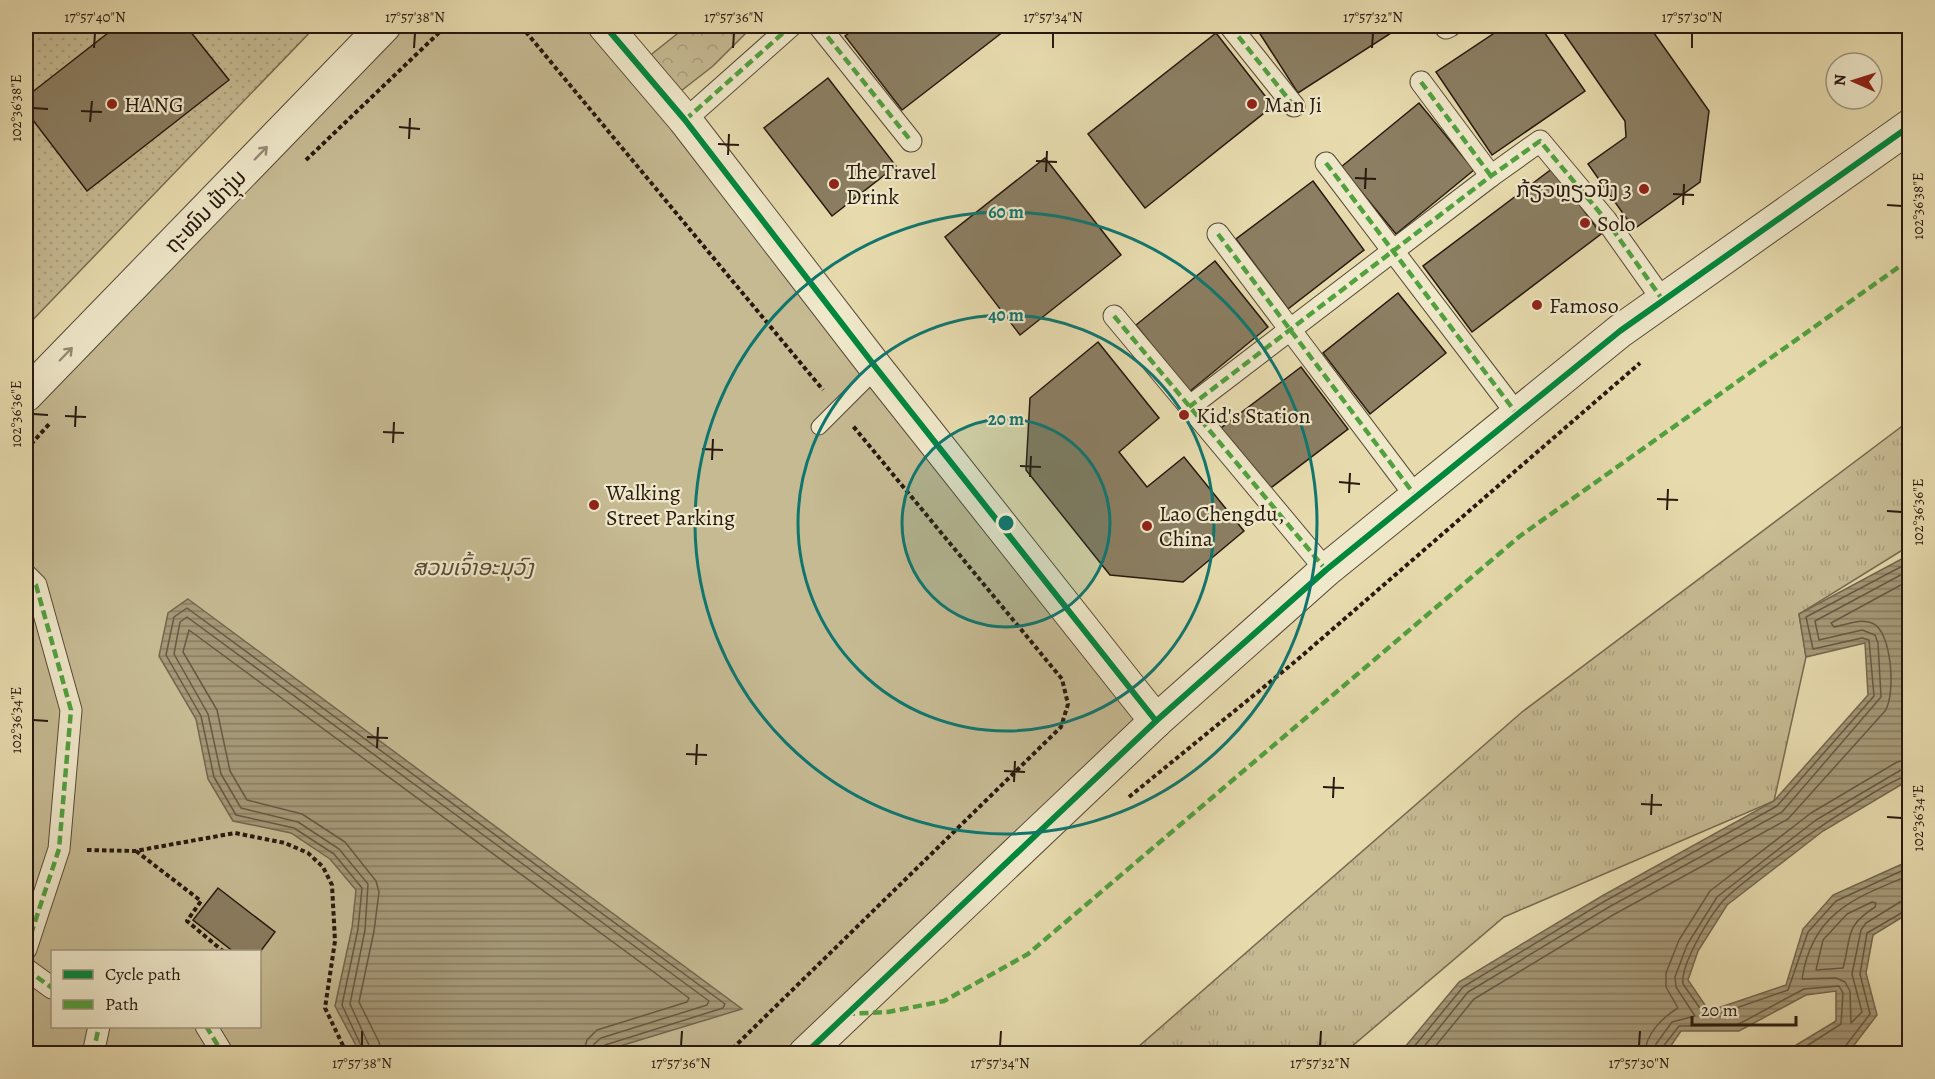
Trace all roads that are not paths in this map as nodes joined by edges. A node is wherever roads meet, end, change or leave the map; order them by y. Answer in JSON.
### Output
{"nodes":[{"id":1,"x":384,"y":26,"type":"edge"},
{"id":2,"x":605,"y":26,"type":"edge"},
{"id":3,"x":791,"y":26,"type":"edge"},
{"id":4,"x":819,"y":26,"type":"edge"},
{"id":5,"x":1230,"y":26,"type":"edge"},
{"id":6,"x":1421,"y":82,"type":"dead end"},
{"id":7,"x":1294,"y":106,"type":"dead end"},
{"id":8,"x":685,"y":120,"type":"junction"},
{"id":9,"x":1910,"y":126,"type":"edge"},
{"id":10,"x":911,"y":141,"type":"dead end"},
{"id":11,"x":1326,"y":163,"type":"dead end"},
{"id":12,"x":1491,"y":176,"type":"junction"},
{"id":13,"x":1218,"y":234,"type":"dead end"},
{"id":14,"x":1394,"y":250,"type":"junction"},
{"id":15,"x":1662,"y":299,"type":"junction"},
{"id":16,"x":1114,"y":316,"type":"dead end"},
{"id":17,"x":1289,"y":329,"type":"junction"},
{"id":18,"x":877,"y":369,"type":"junction"},
{"id":19,"x":26,"y":396,"type":"edge"},
{"id":20,"x":1189,"y":407,"type":"junction"},
{"id":21,"x":1517,"y":414,"type":"junction"},
{"id":22,"x":819,"y":427,"type":"dead end"},
{"id":23,"x":1417,"y":498,"type":"junction"},
{"id":24,"x":1326,"y":570,"type":"junction"},
{"id":25,"x":26,"y":575,"type":"edge"},
{"id":26,"x":1156,"y":720,"type":"junction"},
{"id":27,"x":26,"y":949,"type":"edge"},
{"id":28,"x":26,"y":969,"type":"edge"},
{"id":29,"x":51,"y":987,"type":"edge"},
{"id":30,"x":99,"y":1028,"type":"edge"},
{"id":31,"x":207,"y":1028,"type":"edge"},
{"id":32,"x":93,"y":1053,"type":"edge"},
{"id":33,"x":223,"y":1053,"type":"edge"},
{"id":34,"x":805,"y":1053,"type":"edge"}],
"edges":[{"from":19,"to":1,"type":"street","name":"ຖະໝົນ ຟ້າງຸ່ມ","one_way":true},
{"from":2,"to":8,"type":"street"},
{"from":3,"to":8,"type":"street"},
{"from":4,"to":10,"type":"street"},
{"from":5,"to":7,"type":"street"},
{"from":6,"to":12,"type":"street"},
{"from":8,"to":18,"type":"street"},
{"from":9,"to":15,"type":"street"},
{"from":11,"to":14,"type":"street"},
{"from":12,"to":14,"type":"street"},
{"from":12,"to":15,"type":"street"},
{"from":13,"to":17,"type":"street"},
{"from":14,"to":17,"type":"street"},
{"from":14,"to":21,"type":"street"},
{"from":15,"to":21,"type":"street"},
{"from":16,"to":20,"type":"street"},
{"from":17,"to":20,"type":"street"},
{"from":17,"to":23,"type":"street"},
{"from":18,"to":22,"type":"lane"},
{"from":18,"to":26,"type":"street"},
{"from":20,"to":24,"type":"street"},
{"from":21,"to":23,"type":"street"},
{"from":23,"to":24,"type":"street"},
{"from":24,"to":26,"type":"street"},
{"from":25,"to":27,"type":"street"},
{"from":26,"to":34,"type":"street"},
{"from":28,"to":29,"type":"street"},
{"from":30,"to":32,"type":"street"},
{"from":31,"to":33,"type":"street"}]}
